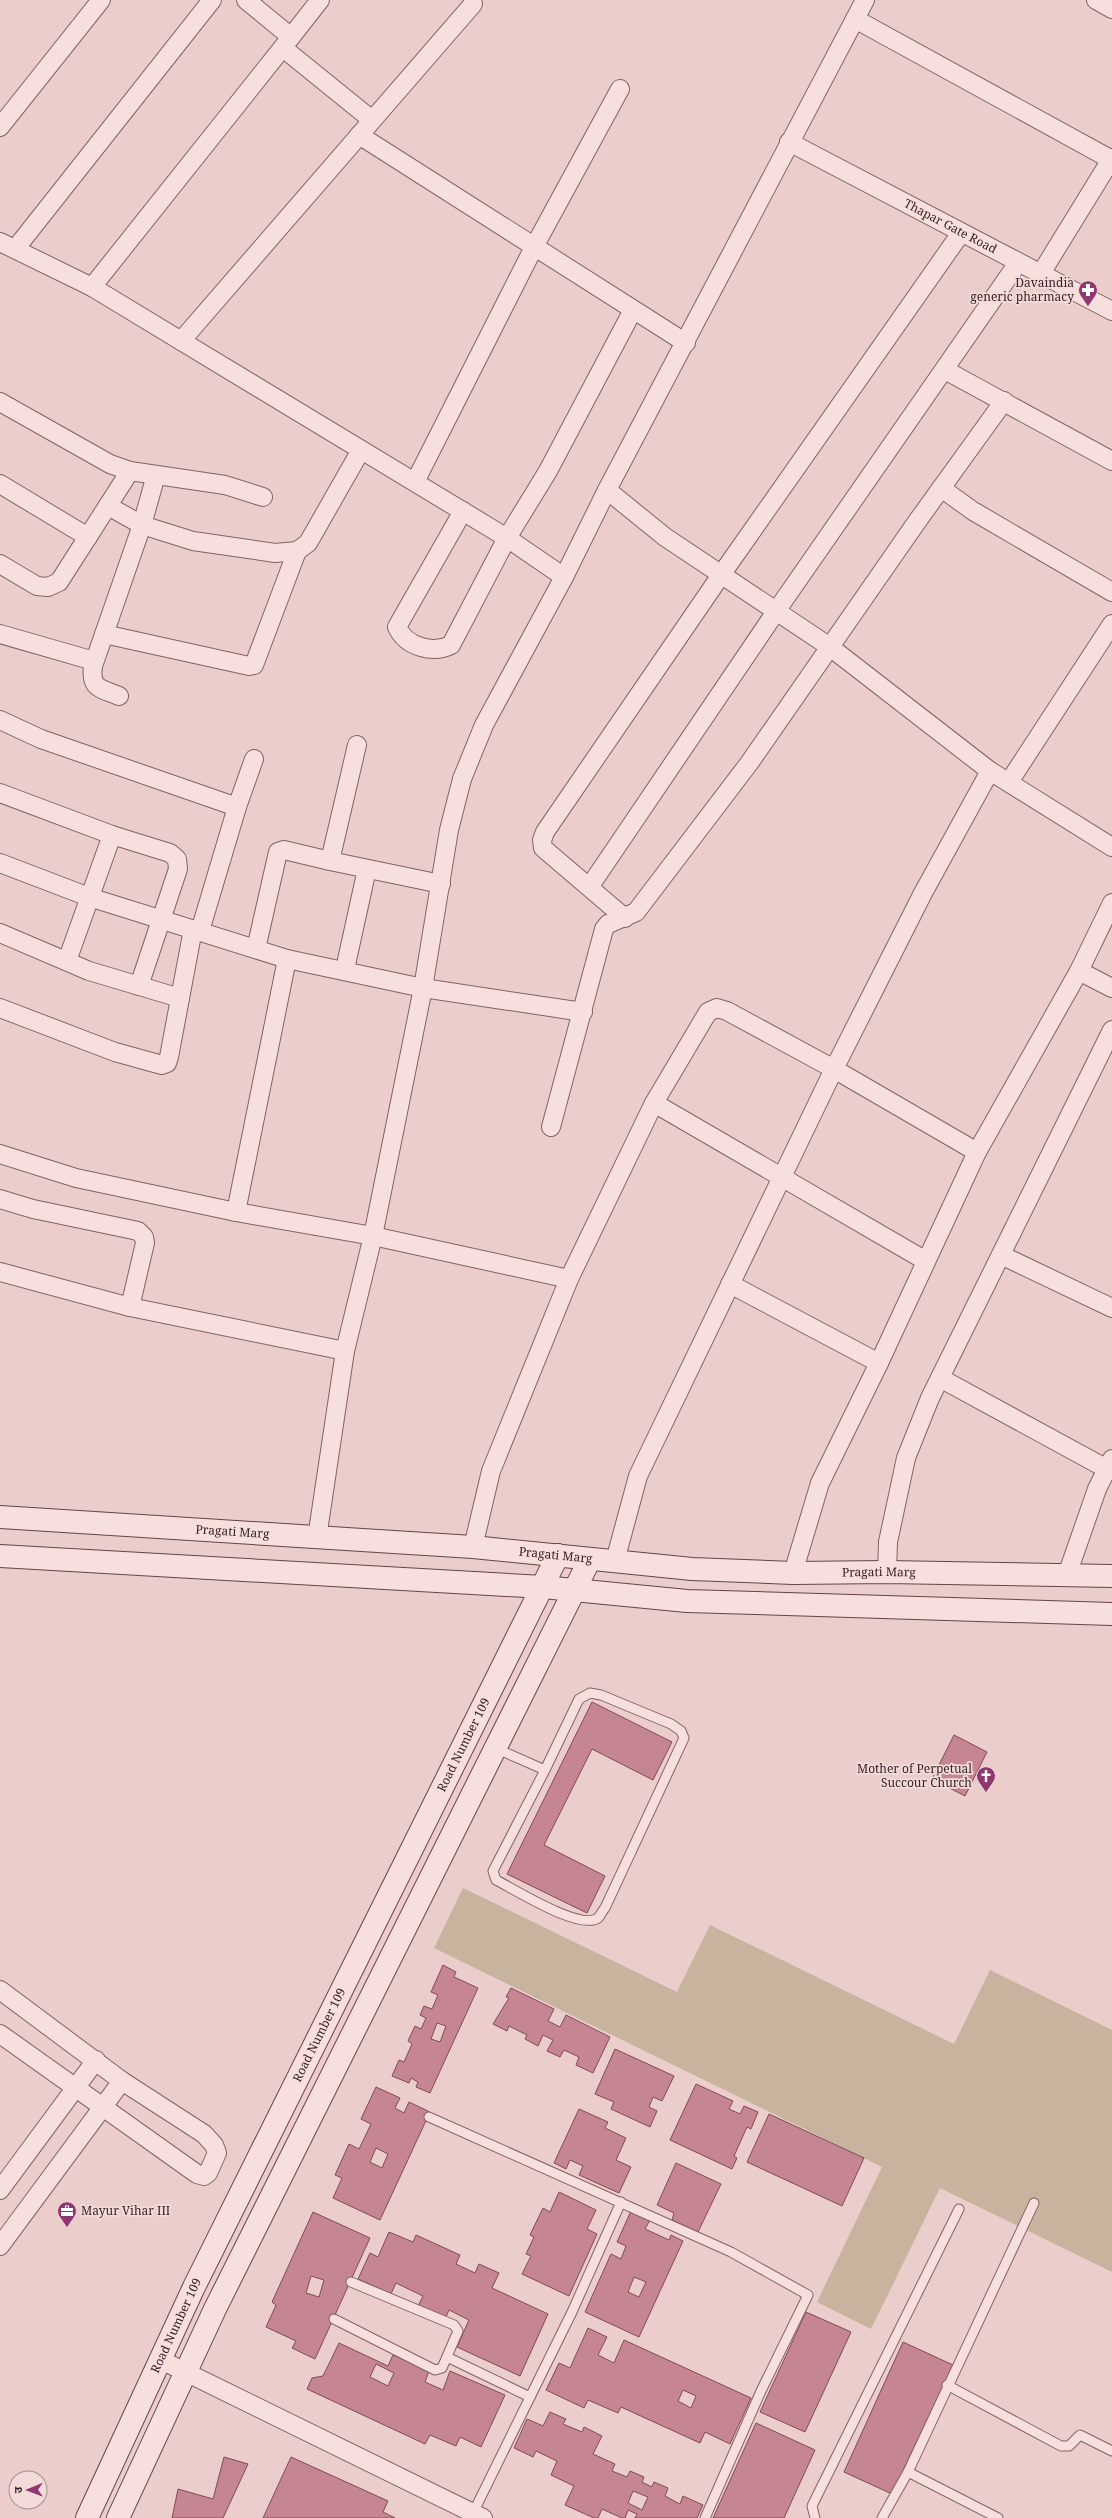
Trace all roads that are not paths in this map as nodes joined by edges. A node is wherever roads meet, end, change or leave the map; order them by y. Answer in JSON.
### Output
{"nodes":[{"id":1,"x":101,"y":0,"type":"edge"},
{"id":2,"x":212,"y":0,"type":"edge"},
{"id":3,"x":246,"y":0,"type":"edge"},
{"id":4,"x":320,"y":0,"type":"edge"},
{"id":5,"x":865,"y":0,"type":"edge"},
{"id":6,"x":1096,"y":0,"type":"edge"},
{"id":7,"x":473,"y":4,"type":"dead end"},
{"id":8,"x":1112,"y":9,"type":"edge"},
{"id":9,"x":855,"y":19,"type":"junction"},
{"id":10,"x":287,"y":42,"type":"junction"},
{"id":11,"x":620,"y":89,"type":"dead end"},
{"id":12,"x":372,"y":120,"type":"junction"},
{"id":13,"x":0,"y":127,"type":"edge"},
{"id":14,"x":359,"y":135,"type":"junction"},
{"id":15,"x":789,"y":142,"type":"junction"},
{"id":16,"x":1112,"y":159,"type":"edge"},
{"id":17,"x":961,"y":233,"type":"junction"},
{"id":18,"x":8,"y":245,"type":"edge"},
{"id":19,"x":534,"y":248,"type":"junction"},
{"id":20,"x":1018,"y":263,"type":"junction"},
{"id":21,"x":1040,"y":275,"type":"junction"},
{"id":22,"x":92,"y":287,"type":"junction"},
{"id":23,"x":633,"y":310,"type":"junction"},
{"id":24,"x":1112,"y":312,"type":"edge"},
{"id":25,"x":181,"y":342,"type":"junction"},
{"id":26,"x":686,"y":343,"type":"junction"},
{"id":27,"x":945,"y":370,"type":"junction"},
{"id":28,"x":0,"y":402,"type":"edge"},
{"id":29,"x":1004,"y":402,"type":"junction"},
{"id":30,"x":361,"y":450,"type":"junction"},
{"id":31,"x":1112,"y":461,"type":"edge"},
{"id":32,"x":130,"y":471,"type":"junction"},
{"id":33,"x":156,"y":475,"type":"junction"},
{"id":34,"x":415,"y":482,"type":"junction"},
{"id":35,"x":0,"y":484,"type":"edge"},
{"id":36,"x":941,"y":488,"type":"junction"},
{"id":37,"x":607,"y":490,"type":"junction"},
{"id":38,"x":263,"y":497,"type":"dead end"},
{"id":39,"x":108,"y":506,"type":"junction"},
{"id":40,"x":463,"y":511,"type":"junction"},
{"id":41,"x":142,"y":525,"type":"junction"},
{"id":42,"x":88,"y":537,"type":"junction"},
{"id":43,"x":507,"y":538,"type":"junction"},
{"id":44,"x":297,"y":551,"type":"junction"},
{"id":45,"x":0,"y":564,"type":"edge"},
{"id":46,"x":721,"y":575,"type":"junction"},
{"id":47,"x":564,"y":576,"type":"junction"},
{"id":48,"x":1110,"y":587,"type":"edge"},
{"id":49,"x":777,"y":610,"type":"junction"},
{"id":50,"x":1112,"y":624,"type":"edge"},
{"id":51,"x":0,"y":634,"type":"edge"},
{"id":52,"x":104,"y":634,"type":"junction"},
{"id":53,"x":830,"y":647,"type":"junction"},
{"id":54,"x":94,"y":661,"type":"junction"},
{"id":55,"x":118,"y":696,"type":"dead end"},
{"id":56,"x":0,"y":720,"type":"edge"},
{"id":57,"x":357,"y":745,"type":"dead end"},
{"id":58,"x":254,"y":759,"type":"dead end"},
{"id":59,"x":990,"y":771,"type":"junction"},
{"id":60,"x":1009,"y":782,"type":"junction"},
{"id":61,"x":0,"y":794,"type":"edge"},
{"id":62,"x":237,"y":807,"type":"junction"},
{"id":63,"x":112,"y":835,"type":"junction"},
{"id":64,"x":1112,"y":847,"type":"edge"},
{"id":65,"x":330,"y":861,"type":"junction"},
{"id":66,"x":0,"y":863,"type":"edge"},
{"id":67,"x":367,"y":869,"type":"junction"},
{"id":68,"x":441,"y":884,"type":"junction"},
{"id":69,"x":590,"y":886,"type":"junction"},
{"id":70,"x":89,"y":898,"type":"junction"},
{"id":71,"x":1112,"y":903,"type":"edge"},
{"id":72,"x":160,"y":918,"type":"junction"},
{"id":73,"x":625,"y":918,"type":"junction"},
{"id":74,"x":196,"y":930,"type":"junction"},
{"id":75,"x":0,"y":933,"type":"edge"},
{"id":76,"x":256,"y":949,"type":"junction"},
{"id":77,"x":287,"y":959,"type":"junction"},
{"id":78,"x":67,"y":961,"type":"junction"},
{"id":79,"x":345,"y":970,"type":"junction"},
{"id":80,"x":1079,"y":971,"type":"junction"},
{"id":81,"x":139,"y":986,"type":"junction"},
{"id":82,"x":423,"y":988,"type":"junction"},
{"id":83,"x":1112,"y":988,"type":"edge"},
{"id":84,"x":180,"y":998,"type":"junction"},
{"id":85,"x":0,"y":1008,"type":"edge"},
{"id":86,"x":583,"y":1012,"type":"junction"},
{"id":87,"x":1112,"y":1030,"type":"edge"},
{"id":88,"x":834,"y":1069,"type":"junction"},
{"id":89,"x":654,"y":1103,"type":"junction"},
{"id":90,"x":551,"y":1127,"type":"dead end"},
{"id":91,"x":977,"y":1152,"type":"junction"},
{"id":92,"x":0,"y":1154,"type":"edge"},
{"id":93,"x":782,"y":1178,"type":"junction"},
{"id":94,"x":0,"y":1198,"type":"edge"},
{"id":95,"x":236,"y":1212,"type":"junction"},
{"id":96,"x":373,"y":1236,"type":"junction"},
{"id":97,"x":1001,"y":1255,"type":"junction"},
{"id":98,"x":926,"y":1261,"type":"junction"},
{"id":99,"x":0,"y":1272,"type":"edge"},
{"id":100,"x":569,"y":1279,"type":"junction"},
{"id":101,"x":730,"y":1284,"type":"junction"},
{"id":102,"x":130,"y":1307,"type":"junction"},
{"id":103,"x":1112,"y":1308,"type":"edge"},
{"id":104,"x":345,"y":1351,"type":"junction"},
{"id":105,"x":879,"y":1363,"type":"junction"},
{"id":106,"x":940,"y":1378,"type":"junction"},
{"id":107,"x":1109,"y":1464,"type":"edge"},
{"id":108,"x":1104,"y":1488,"type":"edge"},
{"id":109,"x":0,"y":1517,"type":"edge"},
{"id":110,"x":317,"y":1538,"type":"junction"},
{"id":111,"x":473,"y":1547,"type":"junction"},
{"id":112,"x":0,"y":1556,"type":"edge"},
{"id":113,"x":558,"y":1556,"type":"junction"},
{"id":114,"x":590,"y":1559,"type":"junction"},
{"id":115,"x":615,"y":1561,"type":"junction"},
{"id":116,"x":887,"y":1572,"type":"junction"},
{"id":117,"x":793,"y":1573,"type":"junction"},
{"id":118,"x":1067,"y":1575,"type":"junction"},
{"id":119,"x":1112,"y":1576,"type":"edge"},
{"id":120,"x":543,"y":1587,"type":"junction"},
{"id":121,"x":575,"y":1590,"type":"junction"},
{"id":122,"x":1112,"y":1614,"type":"edge"},
{"id":123,"x":495,"y":1748,"type":"junction"},
{"id":124,"x":545,"y":1770,"type":"junction"},
{"id":125,"x":0,"y":1990,"type":"edge"},
{"id":126,"x":0,"y":2034,"type":"edge"},
{"id":127,"x":96,"y":2060,"type":"junction"},
{"id":128,"x":122,"y":2081,"type":"junction"},
{"id":129,"x":75,"y":2088,"type":"junction"},
{"id":130,"x":102,"y":2108,"type":"junction"},
{"id":131,"x":429,"y":2117,"type":"dead end"},
{"id":132,"x":0,"y":2190,"type":"edge"},
{"id":133,"x":621,"y":2202,"type":"junction"},
{"id":134,"x":1034,"y":2203,"type":"dead end"},
{"id":135,"x":959,"y":2209,"type":"dead end"},
{"id":136,"x":0,"y":2246,"type":"edge"},
{"id":137,"x":351,"y":2282,"type":"dead end"},
{"id":138,"x":334,"y":2319,"type":"dead end"},
{"id":139,"x":447,"y":2358,"type":"junction"},
{"id":140,"x":161,"y":2360,"type":"junction"},
{"id":141,"x":185,"y":2372,"type":"junction"},
{"id":142,"x":948,"y":2385,"type":"junction"},
{"id":143,"x":530,"y":2397,"type":"junction"},
{"id":144,"x":1112,"y":2451,"type":"edge"},
{"id":145,"x":908,"y":2472,"type":"junction"},
{"id":146,"x":478,"y":2516,"type":"edge"},
{"id":147,"x":87,"y":2518,"type":"edge"},
{"id":148,"x":118,"y":2518,"type":"edge"},
{"id":149,"x":705,"y":2518,"type":"edge"},
{"id":150,"x":815,"y":2518,"type":"edge"},
{"id":151,"x":882,"y":2518,"type":"edge"},
{"id":152,"x":998,"y":2518,"type":"edge"}],
"edges":[{"from":1,"to":13,"type":"street"},
{"from":2,"to":18,"type":"street"},
{"from":3,"to":10,"type":"street"},
{"from":4,"to":10,"type":"street"},
{"from":5,"to":9,"type":"street"},
{"from":6,"to":8,"type":"street"},
{"from":7,"to":12,"type":"street"},
{"from":9,"to":15,"type":"street"},
{"from":9,"to":16,"type":"street"},
{"from":10,"to":12,"type":"street"},
{"from":10,"to":22,"type":"street"},
{"from":11,"to":19,"type":"street"},
{"from":12,"to":14,"type":"street"},
{"from":14,"to":19,"type":"street"},
{"from":14,"to":25,"type":"street"},
{"from":15,"to":17,"type":"street","name":"Thapar Gate Road"},
{"from":15,"to":26,"type":"street"},
{"from":16,"to":21,"type":"street"},
{"from":17,"to":20,"type":"street","name":"Thapar Gate Road"},
{"from":17,"to":46,"type":"street"},
{"from":18,"to":22,"type":"street"},
{"from":19,"to":23,"type":"street"},
{"from":19,"to":34,"type":"street"},
{"from":20,"to":21,"type":"street","name":"Thapar Gate Road"},
{"from":20,"to":27,"type":"street"},
{"from":21,"to":24,"type":"street","name":"Thapar Gate Road"},
{"from":22,"to":25,"type":"street"},
{"from":23,"to":26,"type":"street"},
{"from":23,"to":43,"type":"street"},
{"from":25,"to":30,"type":"street"},
{"from":26,"to":37,"type":"street"},
{"from":27,"to":29,"type":"street"},
{"from":27,"to":49,"type":"street"},
{"from":28,"to":32,"type":"street"},
{"from":29,"to":31,"type":"street"},
{"from":29,"to":36,"type":"street"},
{"from":30,"to":34,"type":"street"},
{"from":30,"to":44,"type":"street"},
{"from":32,"to":33,"type":"street"},
{"from":32,"to":39,"type":"street"},
{"from":33,"to":38,"type":"street"},
{"from":33,"to":41,"type":"street"},
{"from":34,"to":40,"type":"street"},
{"from":35,"to":42,"type":"street"},
{"from":36,"to":48,"type":"street"},
{"from":36,"to":53,"type":"street"},
{"from":37,"to":46,"type":"street"},
{"from":37,"to":47,"type":"street"},
{"from":39,"to":41,"type":"street"},
{"from":39,"to":42,"type":"street"},
{"from":40,"to":43,"type":"street"},
{"from":40,"to":43,"type":"street"},
{"from":41,"to":44,"type":"street"},
{"from":41,"to":52,"type":"street"},
{"from":42,"to":45,"type":"street"},
{"from":43,"to":47,"type":"street"},
{"from":44,"to":52,"type":"street"},
{"from":46,"to":49,"type":"street"},
{"from":46,"to":69,"type":"street"},
{"from":47,"to":68,"type":"street"},
{"from":49,"to":53,"type":"street"},
{"from":49,"to":69,"type":"street"},
{"from":50,"to":60,"type":"street"},
{"from":51,"to":54,"type":"street"},
{"from":52,"to":54,"type":"street"},
{"from":53,"to":59,"type":"street"},
{"from":53,"to":73,"type":"street"},
{"from":54,"to":55,"type":"street"},
{"from":56,"to":62,"type":"street"},
{"from":57,"to":65,"type":"street"},
{"from":58,"to":62,"type":"street"},
{"from":59,"to":60,"type":"street"},
{"from":59,"to":88,"type":"street"},
{"from":60,"to":64,"type":"street"},
{"from":61,"to":63,"type":"street"},
{"from":62,"to":74,"type":"street"},
{"from":63,"to":70,"type":"street"},
{"from":63,"to":72,"type":"street"},
{"from":65,"to":67,"type":"street"},
{"from":65,"to":76,"type":"street"},
{"from":66,"to":70,"type":"street"},
{"from":67,"to":68,"type":"street"},
{"from":67,"to":79,"type":"street"},
{"from":68,"to":82,"type":"street"},
{"from":69,"to":73,"type":"street"},
{"from":70,"to":72,"type":"street"},
{"from":70,"to":78,"type":"street"},
{"from":71,"to":80,"type":"street"},
{"from":72,"to":74,"type":"street"},
{"from":72,"to":81,"type":"street"},
{"from":73,"to":86,"type":"street"},
{"from":74,"to":76,"type":"street"},
{"from":74,"to":84,"type":"street"},
{"from":75,"to":78,"type":"street"},
{"from":76,"to":77,"type":"street"},
{"from":77,"to":79,"type":"street"},
{"from":77,"to":95,"type":"street"},
{"from":78,"to":81,"type":"street"},
{"from":79,"to":82,"type":"street"},
{"from":80,"to":83,"type":"street"},
{"from":80,"to":91,"type":"street"},
{"from":81,"to":84,"type":"street"},
{"from":82,"to":86,"type":"street"},
{"from":82,"to":96,"type":"street"},
{"from":84,"to":85,"type":"street"},
{"from":86,"to":90,"type":"street"},
{"from":87,"to":97,"type":"street"},
{"from":88,"to":89,"type":"street"},
{"from":88,"to":91,"type":"street"},
{"from":88,"to":93,"type":"street"},
{"from":89,"to":93,"type":"street"},
{"from":89,"to":100,"type":"street"},
{"from":91,"to":98,"type":"street"},
{"from":92,"to":95,"type":"street"},
{"from":93,"to":98,"type":"street"},
{"from":93,"to":101,"type":"street"},
{"from":94,"to":102,"type":"street"},
{"from":95,"to":96,"type":"street"},
{"from":96,"to":100,"type":"street"},
{"from":96,"to":104,"type":"street"},
{"from":97,"to":103,"type":"street"},
{"from":97,"to":106,"type":"street"},
{"from":98,"to":105,"type":"street"},
{"from":99,"to":102,"type":"street"},
{"from":100,"to":111,"type":"street"},
{"from":101,"to":105,"type":"street"},
{"from":101,"to":115,"type":"street"},
{"from":102,"to":104,"type":"street"},
{"from":104,"to":110,"type":"street"},
{"from":105,"to":117,"type":"street"},
{"from":106,"to":107,"type":"street"},
{"from":106,"to":116,"type":"street"},
{"from":107,"to":108,"type":"street"},
{"from":108,"to":118,"type":"street"},
{"from":109,"to":110,"type":"main road","name":"Pragati Marg"},
{"from":110,"to":111,"type":"main road","name":"Pragati Marg"},
{"from":111,"to":113,"type":"main road","name":"Pragati Marg"},
{"from":112,"to":120,"type":"main road"},
{"from":113,"to":114,"type":"main road","name":"Pragati Marg"},
{"from":113,"to":120,"type":"main road","name":"Road Number 109"},
{"from":114,"to":115,"type":"main road","name":"Pragati Marg"},
{"from":114,"to":121,"type":"main road"},
{"from":115,"to":117,"type":"main road","name":"Pragati Marg"},
{"from":116,"to":117,"type":"main road","name":"Pragati Marg"},
{"from":116,"to":118,"type":"main road","name":"Pragati Marg"},
{"from":118,"to":119,"type":"main road","name":"Pragati Marg"},
{"from":120,"to":121,"type":"main road"},
{"from":120,"to":140,"type":"main road","name":"Road Number 109"},
{"from":121,"to":122,"type":"main road"},
{"from":121,"to":123,"type":"main road"},
{"from":123,"to":124,"type":"lane"},
{"from":123,"to":141,"type":"main road"},
{"from":124,"to":124,"type":"lane"},
{"from":125,"to":127,"type":"street"},
{"from":126,"to":129,"type":"street"},
{"from":127,"to":128,"type":"street"},
{"from":127,"to":129,"type":"street"},
{"from":128,"to":130,"type":"street"},
{"from":128,"to":130,"type":"street"},
{"from":129,"to":130,"type":"street"},
{"from":129,"to":132,"type":"street"},
{"from":130,"to":136,"type":"street"},
{"from":131,"to":133,"type":"lane"},
{"from":133,"to":143,"type":"lane"},
{"from":133,"to":149,"type":"lane"},
{"from":134,"to":142,"type":"lane"},
{"from":135,"to":150,"type":"lane"},
{"from":137,"to":139,"type":"lane"},
{"from":138,"to":139,"type":"lane"},
{"from":139,"to":143,"type":"lane"},
{"from":140,"to":141,"type":"street"},
{"from":140,"to":147,"type":"main road","name":"Road Number 109"},
{"from":141,"to":146,"type":"street"},
{"from":141,"to":148,"type":"main road"},
{"from":142,"to":144,"type":"lane"},
{"from":142,"to":145,"type":"lane"},
{"from":143,"to":146,"type":"lane"},
{"from":145,"to":151,"type":"lane"},
{"from":145,"to":152,"type":"lane"}]}
